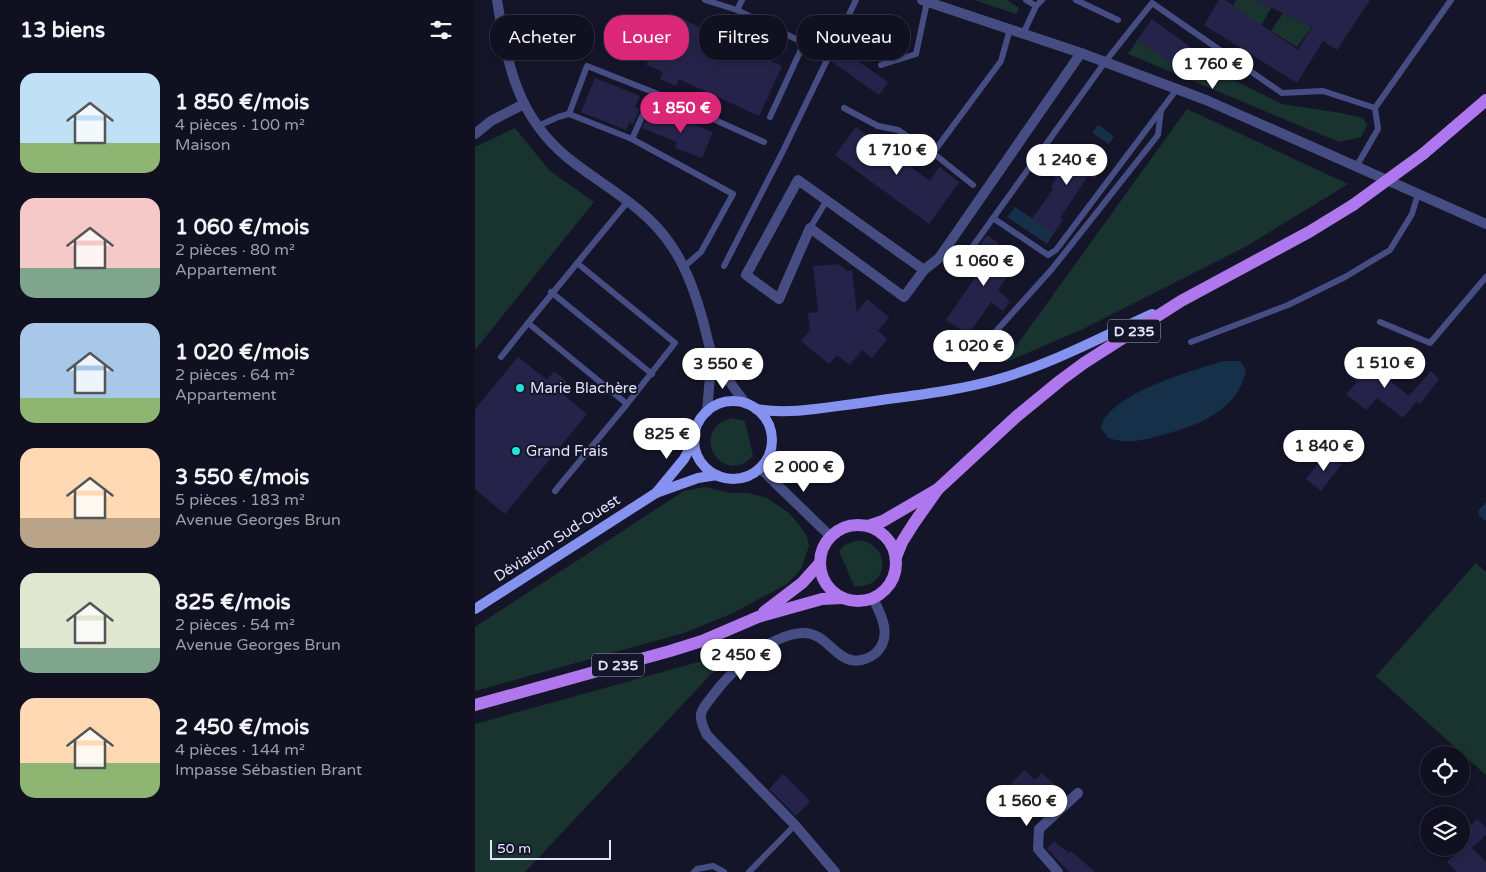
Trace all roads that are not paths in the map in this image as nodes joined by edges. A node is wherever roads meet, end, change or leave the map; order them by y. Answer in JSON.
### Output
{"nodes":[{"id":1,"x":497,"y":0,"type":"edge"},
{"id":2,"x":503,"y":0,"type":"edge"},
{"id":3,"x":705,"y":0,"type":"edge"},
{"id":4,"x":742,"y":0,"type":"edge"},
{"id":5,"x":856,"y":0,"type":"edge"},
{"id":6,"x":1026,"y":0,"type":"edge"},
{"id":7,"x":1042,"y":0,"type":"edge"},
{"id":8,"x":1077,"y":0,"type":"edge"},
{"id":9,"x":1451,"y":0,"type":"edge"},
{"id":10,"x":925,"y":1,"type":"edge"},
{"id":11,"x":1153,"y":2,"type":"edge"},
{"id":12,"x":1036,"y":6,"type":"junction"},
{"id":13,"x":737,"y":10,"type":"junction"},
{"id":14,"x":500,"y":15,"type":"edge"},
{"id":15,"x":502,"y":15,"type":"edge"},
{"id":16,"x":1117,"y":20,"type":"dead end"},
{"id":17,"x":1010,"y":29,"type":"junction"},
{"id":18,"x":1023,"y":34,"type":"junction"},
{"id":19,"x":1081,"y":53,"type":"junction"},
{"id":20,"x":507,"y":60,"type":"edge"},
{"id":21,"x":1105,"y":62,"type":"junction"},
{"id":22,"x":881,"y":65,"type":"dead end"},
{"id":23,"x":1177,"y":89,"type":"junction"},
{"id":24,"x":653,"y":92,"type":"junction"},
{"id":25,"x":1486,"y":100,"type":"edge"},
{"id":26,"x":524,"y":104,"type":"junction"},
{"id":27,"x":844,"y":108,"type":"dead end"},
{"id":28,"x":1375,"y":108,"type":"junction"},
{"id":29,"x":1161,"y":110,"type":"junction"},
{"id":30,"x":569,"y":114,"type":"junction"},
{"id":31,"x":770,"y":117,"type":"dead end"},
{"id":32,"x":538,"y":126,"type":"junction"},
{"id":33,"x":475,"y":134,"type":"edge"},
{"id":34,"x":632,"y":139,"type":"junction"},
{"id":35,"x":764,"y":142,"type":"dead end"},
{"id":36,"x":933,"y":153,"type":"junction"},
{"id":37,"x":1356,"y":167,"type":"junction"},
{"id":38,"x":973,"y":185,"type":"dead end"},
{"id":39,"x":1418,"y":194,"type":"junction"},
{"id":40,"x":629,"y":200,"type":"junction"},
{"id":41,"x":827,"y":200,"type":"junction"},
{"id":42,"x":993,"y":218,"type":"junction"},
{"id":43,"x":1486,"y":224,"type":"edge"},
{"id":44,"x":810,"y":228,"type":"junction"},
{"id":45,"x":967,"y":253,"type":"dead end"},
{"id":46,"x":577,"y":263,"type":"junction"},
{"id":47,"x":685,"y":266,"type":"junction"},
{"id":48,"x":724,"y":266,"type":"dead end"},
{"id":49,"x":924,"y":270,"type":"junction"},
{"id":50,"x":1486,"y":277,"type":"edge"},
{"id":51,"x":551,"y":292,"type":"junction"},
{"id":52,"x":1181,"y":301,"type":"junction"},
{"id":53,"x":1379,"y":322,"type":"dead end"},
{"id":54,"x":528,"y":323,"type":"junction"},
{"id":55,"x":988,"y":340,"type":"dead end"},
{"id":56,"x":1191,"y":342,"type":"dead end"},
{"id":57,"x":712,"y":352,"type":"junction"},
{"id":58,"x":501,"y":357,"type":"dead end"},
{"id":59,"x":652,"y":374,"type":"junction"},
{"id":60,"x":627,"y":404,"type":"junction"},
{"id":61,"x":747,"y":404,"type":"junction"},
{"id":62,"x":756,"y":409,"type":"junction"},
{"id":63,"x":707,"y":412,"type":"junction"},
{"id":64,"x":695,"y":439,"type":"junction"},
{"id":65,"x":760,"y":468,"type":"junction"},
{"id":66,"x":717,"y":475,"type":"junction"},
{"id":67,"x":938,"y":489,"type":"junction"},
{"id":68,"x":555,"y":491,"type":"dead end"},
{"id":69,"x":656,"y":493,"type":"junction"},
{"id":70,"x":867,"y":526,"type":"junction"},
{"id":71,"x":830,"y":536,"type":"junction"},
{"id":72,"x":896,"y":557,"type":"junction"},
{"id":73,"x":820,"y":563,"type":"junction"},
{"id":74,"x":843,"y":598,"type":"junction"},
{"id":75,"x":873,"y":598,"type":"junction"},
{"id":76,"x":475,"y":609,"type":"edge"},
{"id":77,"x":758,"y":617,"type":"junction"},
{"id":78,"x":475,"y":705,"type":"edge"},
{"id":79,"x":1078,"y":793,"type":"dead end"},
{"id":80,"x":795,"y":825,"type":"junction"},
{"id":81,"x":694,"y":872,"type":"edge"},
{"id":82,"x":723,"y":872,"type":"edge"},
{"id":83,"x":749,"y":872,"type":"edge"},
{"id":84,"x":835,"y":872,"type":"edge"},
{"id":85,"x":1058,"y":872,"type":"edge"}],
"edges":[{"from":1,"to":14,"type":"street"},
{"from":2,"to":15,"type":"street"},
{"from":3,"to":13,"type":"lane"},
{"from":4,"to":13,"type":"lane"},
{"from":5,"to":48,"type":"lane"},
{"from":6,"to":12,"type":"lane"},
{"from":7,"to":12,"type":"lane"},
{"from":8,"to":16,"type":"lane"},
{"from":9,"to":28,"type":"lane"},
{"from":10,"to":17,"type":"street"},
{"from":10,"to":22,"type":"lane"},
{"from":11,"to":21,"type":"lane"},
{"from":11,"to":28,"type":"lane"},
{"from":12,"to":18,"type":"lane"},
{"from":13,"to":31,"type":"lane"},
{"from":17,"to":18,"type":"street"},
{"from":17,"to":36,"type":"lane"},
{"from":18,"to":19,"type":"street"},
{"from":19,"to":21,"type":"street"},
{"from":19,"to":49,"type":"street"},
{"from":20,"to":26,"type":"street"},
{"from":21,"to":23,"type":"street"},
{"from":21,"to":42,"type":"lane"},
{"from":23,"to":29,"type":"lane"},
{"from":23,"to":37,"type":"street"},
{"from":24,"to":30,"type":"lane"},
{"from":24,"to":34,"type":"lane"},
{"from":24,"to":35,"type":"lane"},
{"from":25,"to":52,"type":"main road","number":"D 235","bridge":true},
{"from":26,"to":32,"type":"street"},
{"from":26,"to":33,"type":"street"},
{"from":27,"to":36,"type":"lane"},
{"from":28,"to":37,"type":"lane"},
{"from":29,"to":42,"type":"lane"},
{"from":29,"to":55,"type":"lane"},
{"from":30,"to":32,"type":"lane"},
{"from":30,"to":34,"type":"lane"},
{"from":32,"to":40,"type":"street"},
{"from":34,"to":47,"type":"lane"},
{"from":36,"to":38,"type":"lane"},
{"from":37,"to":39,"type":"street"},
{"from":39,"to":43,"type":"street"},
{"from":39,"to":56,"type":"lane"},
{"from":40,"to":46,"type":"lane"},
{"from":40,"to":47,"type":"street"},
{"from":41,"to":44,"type":"lane"},
{"from":41,"to":44,"type":"street"},
{"from":41,"to":49,"type":"street"},
{"from":42,"to":45,"type":"lane"},
{"from":44,"to":49,"type":"street"},
{"from":46,"to":51,"type":"lane"},
{"from":46,"to":59,"type":"lane"},
{"from":47,"to":57,"type":"street"},
{"from":50,"to":53,"type":"lane"},
{"from":51,"to":54,"type":"lane"},
{"from":51,"to":59,"type":"lane"},
{"from":52,"to":62,"type":"main road"},
{"from":52,"to":67,"type":"main road","number":"D 235"},
{"from":54,"to":58,"type":"lane"},
{"from":54,"to":60,"type":"lane"},
{"from":57,"to":61,"type":"street"},
{"from":57,"to":63,"type":"street"},
{"from":59,"to":60,"type":"lane"},
{"from":60,"to":68,"type":"lane"},
{"from":61,"to":62,"type":"main road"},
{"from":61,"to":63,"type":"main road"},
{"from":62,"to":65,"type":"main road"},
{"from":63,"to":64,"type":"main road"},
{"from":64,"to":66,"type":"main road"},
{"from":64,"to":69,"type":"main road"},
{"from":65,"to":66,"type":"main road"},
{"from":65,"to":71,"type":"street"},
{"from":66,"to":69,"type":"main road"},
{"from":67,"to":70,"type":"main road","number":"D 235"},
{"from":67,"to":72,"type":"main road","number":"D 235"},
{"from":69,"to":76,"type":"main road","name":"Déviation Sud-Ouest"},
{"from":70,"to":71,"type":"main road"},
{"from":70,"to":72,"type":"main road"},
{"from":71,"to":73,"type":"main road"},
{"from":72,"to":75,"type":"main road"},
{"from":73,"to":74,"type":"main road"},
{"from":73,"to":77,"type":"main road","number":"D 235"},
{"from":74,"to":75,"type":"main road"},
{"from":74,"to":77,"type":"main road","number":"D 235"},
{"from":75,"to":80,"type":"street"},
{"from":77,"to":78,"type":"main road","number":"D 235"},
{"from":79,"to":85,"type":"street"},
{"from":80,"to":83,"type":"lane"},
{"from":80,"to":84,"type":"street"},
{"from":81,"to":82,"type":"lane"}]}
